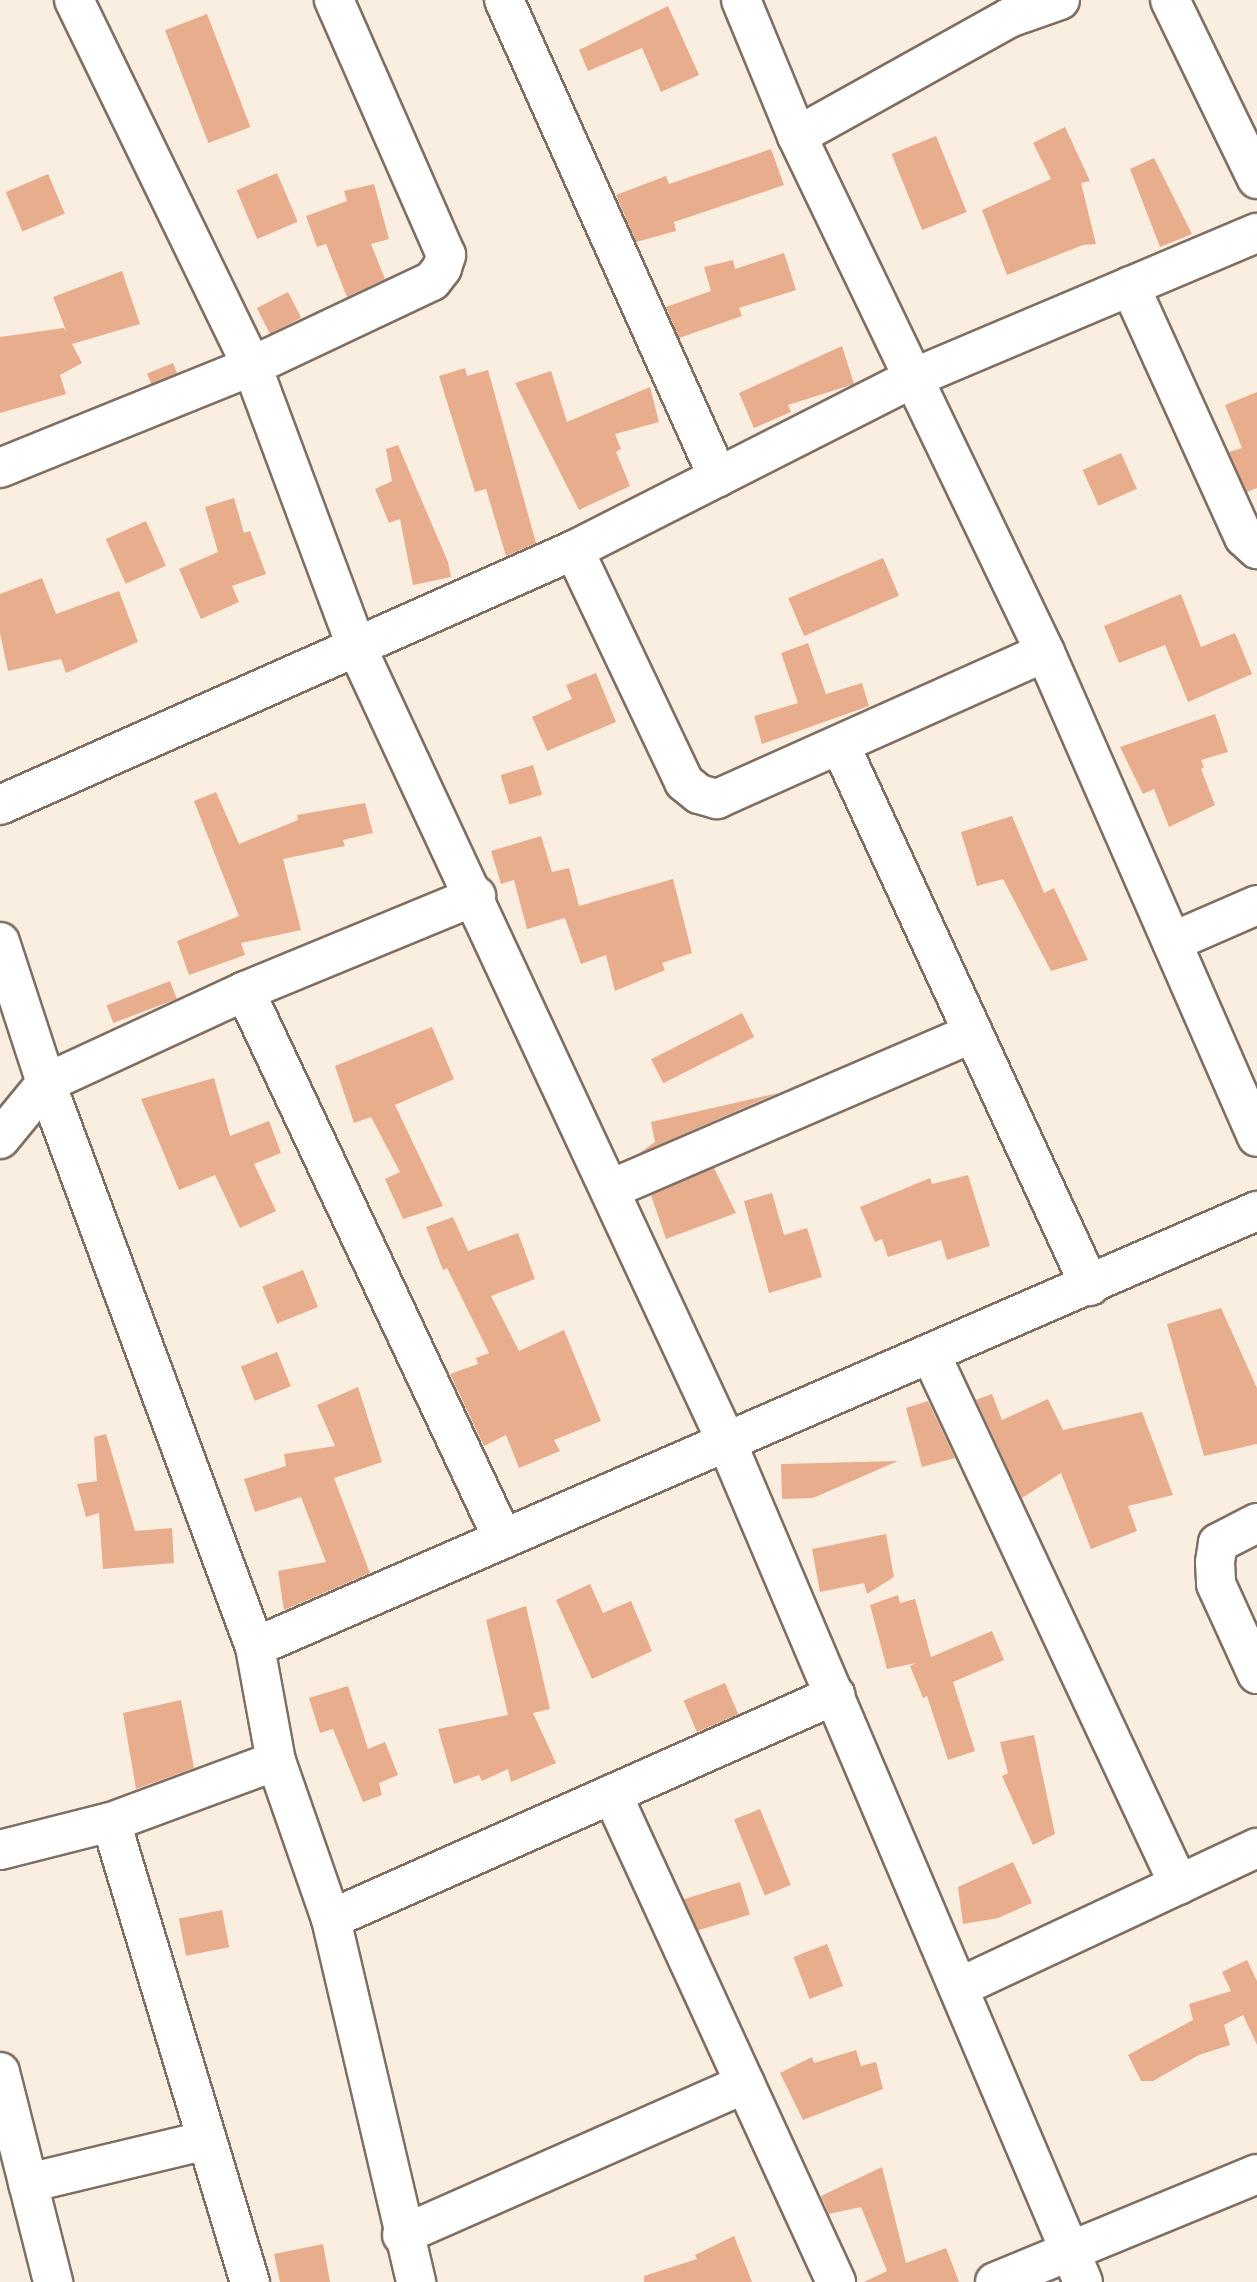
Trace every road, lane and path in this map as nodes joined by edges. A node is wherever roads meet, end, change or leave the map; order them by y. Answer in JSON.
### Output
{"nodes":[{"id":1,"x":74,"y":0,"type":"edge"},
{"id":2,"x":504,"y":0,"type":"edge"},
{"id":3,"x":741,"y":0,"type":"edge"},
{"id":4,"x":1060,"y":0,"type":"edge"},
{"id":5,"x":1170,"y":0,"type":"edge"},
{"id":6,"x":335,"y":1,"type":"edge"},
{"id":7,"x":1005,"y":9,"type":"edge"},
{"id":8,"x":797,"y":136,"type":"junction"},
{"id":9,"x":1257,"y":179,"type":"edge"},
{"id":10,"x":1257,"y":233,"type":"edge"},
{"id":11,"x":1130,"y":286,"type":"junction"},
{"id":12,"x":252,"y":366,"type":"junction"},
{"id":13,"x":913,"y":378,"type":"junction"},
{"id":14,"x":0,"y":468,"type":"edge"},
{"id":15,"x":718,"y":477,"type":"junction"},
{"id":16,"x":1257,"y":549,"type":"edge"},
{"id":17,"x":574,"y":550,"type":"junction"},
{"id":18,"x":358,"y":648,"type":"junction"},
{"id":19,"x":1045,"y":652,"type":"junction"},
{"id":20,"x":840,"y":745,"type":"junction"},
{"id":21,"x":0,"y":806,"type":"edge"},
{"id":22,"x":475,"y":895,"type":"junction"},
{"id":23,"x":1257,"y":905,"type":"edge"},
{"id":24,"x":0,"y":942,"type":"edge"},
{"id":25,"x":1172,"y":942,"type":"junction"},
{"id":26,"x":245,"y":991,"type":"junction"},
{"id":27,"x":973,"y":1033,"type":"junction"},
{"id":28,"x":46,"y":1083,"type":"junction"},
{"id":29,"x":1257,"y":1137,"type":"edge"},
{"id":30,"x":0,"y":1139,"type":"edge"},
{"id":31,"x":611,"y":1189,"type":"junction"},
{"id":32,"x":1257,"y":1212,"type":"edge"},
{"id":33,"x":1090,"y":1286,"type":"junction"},
{"id":34,"x":931,"y":1355,"type":"junction"},
{"id":35,"x":727,"y":1443,"type":"junction"},
{"id":36,"x":1257,"y":1523,"type":"edge"},
{"id":37,"x":502,"y":1537,"type":"junction"},
{"id":38,"x":255,"y":1647,"type":"junction"},
{"id":39,"x":1257,"y":1674,"type":"edge"},
{"id":40,"x":835,"y":1695,"type":"junction"},
{"id":41,"x":276,"y":1761,"type":"junction"},
{"id":42,"x":612,"y":1794,"type":"junction"},
{"id":43,"x":111,"y":1822,"type":"junction"},
{"id":44,"x":1257,"y":1848,"type":"edge"},
{"id":45,"x":0,"y":1850,"type":"edge"},
{"id":46,"x":1179,"y":1885,"type":"junction"},
{"id":47,"x":331,"y":1919,"type":"junction"},
{"id":48,"x":960,"y":1987,"type":"junction"},
{"id":49,"x":0,"y":2072,"type":"edge"},
{"id":50,"x":745,"y":2084,"type":"junction"},
{"id":51,"x":207,"y":2140,"type":"junction"},
{"id":52,"x":1257,"y":2174,"type":"edge"},
{"id":53,"x":28,"y":2183,"type":"junction"},
{"id":54,"x":402,"y":2235,"type":"junction"},
{"id":55,"x":1076,"y":2266,"type":"edge"},
{"id":56,"x":52,"y":2282,"type":"edge"},
{"id":57,"x":250,"y":2282,"type":"edge"},
{"id":58,"x":415,"y":2282,"type":"edge"},
{"id":59,"x":836,"y":2282,"type":"edge"},
{"id":60,"x":995,"y":2282,"type":"edge"}],
"edges":[{"from":1,"to":12,"type":"street"},
{"from":2,"to":15,"type":"street"},
{"from":3,"to":8,"type":"street"},
{"from":4,"to":7,"type":"street"},
{"from":5,"to":9,"type":"street"},
{"from":6,"to":12,"type":"street"},
{"from":7,"to":8,"type":"street"},
{"from":8,"to":13,"type":"street"},
{"from":10,"to":11,"type":"street"},
{"from":11,"to":13,"type":"street"},
{"from":11,"to":16,"type":"street"},
{"from":12,"to":14,"type":"street"},
{"from":12,"to":18,"type":"street"},
{"from":13,"to":15,"type":"street"},
{"from":13,"to":19,"type":"street"},
{"from":15,"to":17,"type":"street"},
{"from":17,"to":18,"type":"street"},
{"from":17,"to":20,"type":"street"},
{"from":18,"to":21,"type":"street"},
{"from":18,"to":22,"type":"street"},
{"from":19,"to":20,"type":"street"},
{"from":19,"to":25,"type":"street"},
{"from":20,"to":27,"type":"street"},
{"from":22,"to":26,"type":"street"},
{"from":22,"to":31,"type":"street"},
{"from":23,"to":25,"type":"street"},
{"from":24,"to":28,"type":"street"},
{"from":25,"to":29,"type":"street"},
{"from":26,"to":28,"type":"street"},
{"from":26,"to":37,"type":"street"},
{"from":27,"to":31,"type":"street"},
{"from":27,"to":33,"type":"street"},
{"from":28,"to":30,"type":"street"},
{"from":28,"to":38,"type":"street"},
{"from":31,"to":35,"type":"street"},
{"from":32,"to":33,"type":"street"},
{"from":33,"to":34,"type":"street"},
{"from":34,"to":35,"type":"street"},
{"from":34,"to":46,"type":"street"},
{"from":35,"to":37,"type":"street"},
{"from":35,"to":40,"type":"street"},
{"from":36,"to":39,"type":"street"},
{"from":37,"to":38,"type":"street"},
{"from":38,"to":41,"type":"street"},
{"from":40,"to":42,"type":"street"},
{"from":40,"to":48,"type":"street"},
{"from":41,"to":43,"type":"street"},
{"from":41,"to":47,"type":"street"},
{"from":42,"to":47,"type":"street"},
{"from":42,"to":50,"type":"street"},
{"from":43,"to":45,"type":"street"},
{"from":43,"to":51,"type":"street"},
{"from":44,"to":46,"type":"street"},
{"from":46,"to":48,"type":"street"},
{"from":47,"to":54,"type":"street"},
{"from":48,"to":55,"type":"street"},
{"from":49,"to":53,"type":"street"},
{"from":50,"to":54,"type":"street"},
{"from":50,"to":59,"type":"street"},
{"from":51,"to":53,"type":"street"},
{"from":51,"to":57,"type":"street"},
{"from":52,"to":55,"type":"street"},
{"from":53,"to":56,"type":"street"},
{"from":54,"to":58,"type":"street"},
{"from":55,"to":60,"type":"street"}]}
